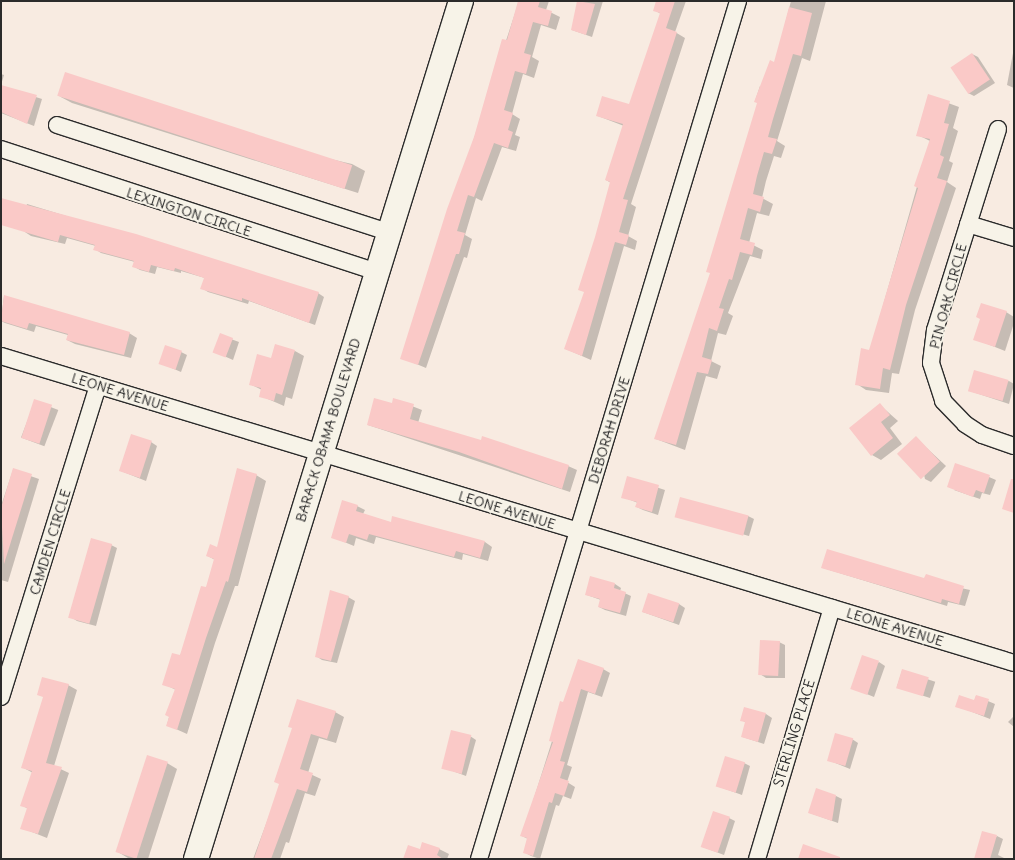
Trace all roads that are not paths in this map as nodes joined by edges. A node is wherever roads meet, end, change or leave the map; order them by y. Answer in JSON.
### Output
{"nodes":[{"id":1,"x":460,"y":1,"type":"edge"},
{"id":2,"x":738,"y":1,"type":"edge"},
{"id":3,"x":57,"y":125,"type":"dead end"},
{"id":4,"x":998,"y":130,"type":"dead end"},
{"id":5,"x":1,"y":149,"type":"edge"},
{"id":6,"x":968,"y":224,"type":"junction"},
{"id":7,"x":389,"y":232,"type":"junction"},
{"id":8,"x":1014,"y":238,"type":"edge"},
{"id":9,"x":377,"y":272,"type":"junction"},
{"id":10,"x":1,"y":356,"type":"edge"},
{"id":11,"x":98,"y":386,"type":"junction"},
{"id":12,"x":1014,"y":446,"type":"edge"},
{"id":13,"x":322,"y":452,"type":"junction"},
{"id":14,"x":576,"y":531,"type":"junction"},
{"id":15,"x":832,"y":608,"type":"junction"},
{"id":16,"x":1014,"y":663,"type":"edge"},
{"id":17,"x":1,"y":697,"type":"edge"},
{"id":18,"x":196,"y":859,"type":"edge"},
{"id":19,"x":479,"y":859,"type":"edge"},
{"id":20,"x":757,"y":859,"type":"edge"}],
"edges":[{"from":1,"to":7,"type":"main road","name":"BARACK OBAMA BOULEVARD"},
{"from":2,"to":14,"type":"street","name":"DEBORAH DRIVE"},
{"from":3,"to":7,"type":"street"},
{"from":4,"to":6,"type":"street","name":"PIN OAK CIRCLE"},
{"from":5,"to":9,"type":"street","name":"LEXINGTON CIRCLE"},
{"from":6,"to":8,"type":"street"},
{"from":6,"to":12,"type":"street","name":"PIN OAK CIRCLE"},
{"from":7,"to":9,"type":"main road","name":"BARACK OBAMA BOULEVARD"},
{"from":9,"to":13,"type":"main road","name":"BARACK OBAMA BOULEVARD"},
{"from":10,"to":11,"type":"street","name":"LEONE AVENUE"},
{"from":11,"to":13,"type":"street","name":"LEONE AVENUE"},
{"from":11,"to":17,"type":"street","name":"CAMDEN CIRCLE"},
{"from":13,"to":14,"type":"street","name":"LEONE AVENUE"},
{"from":13,"to":18,"type":"main road","name":"BARACK OBAMA BOULEVARD"},
{"from":14,"to":15,"type":"street","name":"LEONE AVENUE"},
{"from":14,"to":19,"type":"street","name":"DEBORAH DRIVE"},
{"from":15,"to":16,"type":"street","name":"LEONE AVENUE"},
{"from":15,"to":20,"type":"street","name":"STERLING PLACE"}]}
